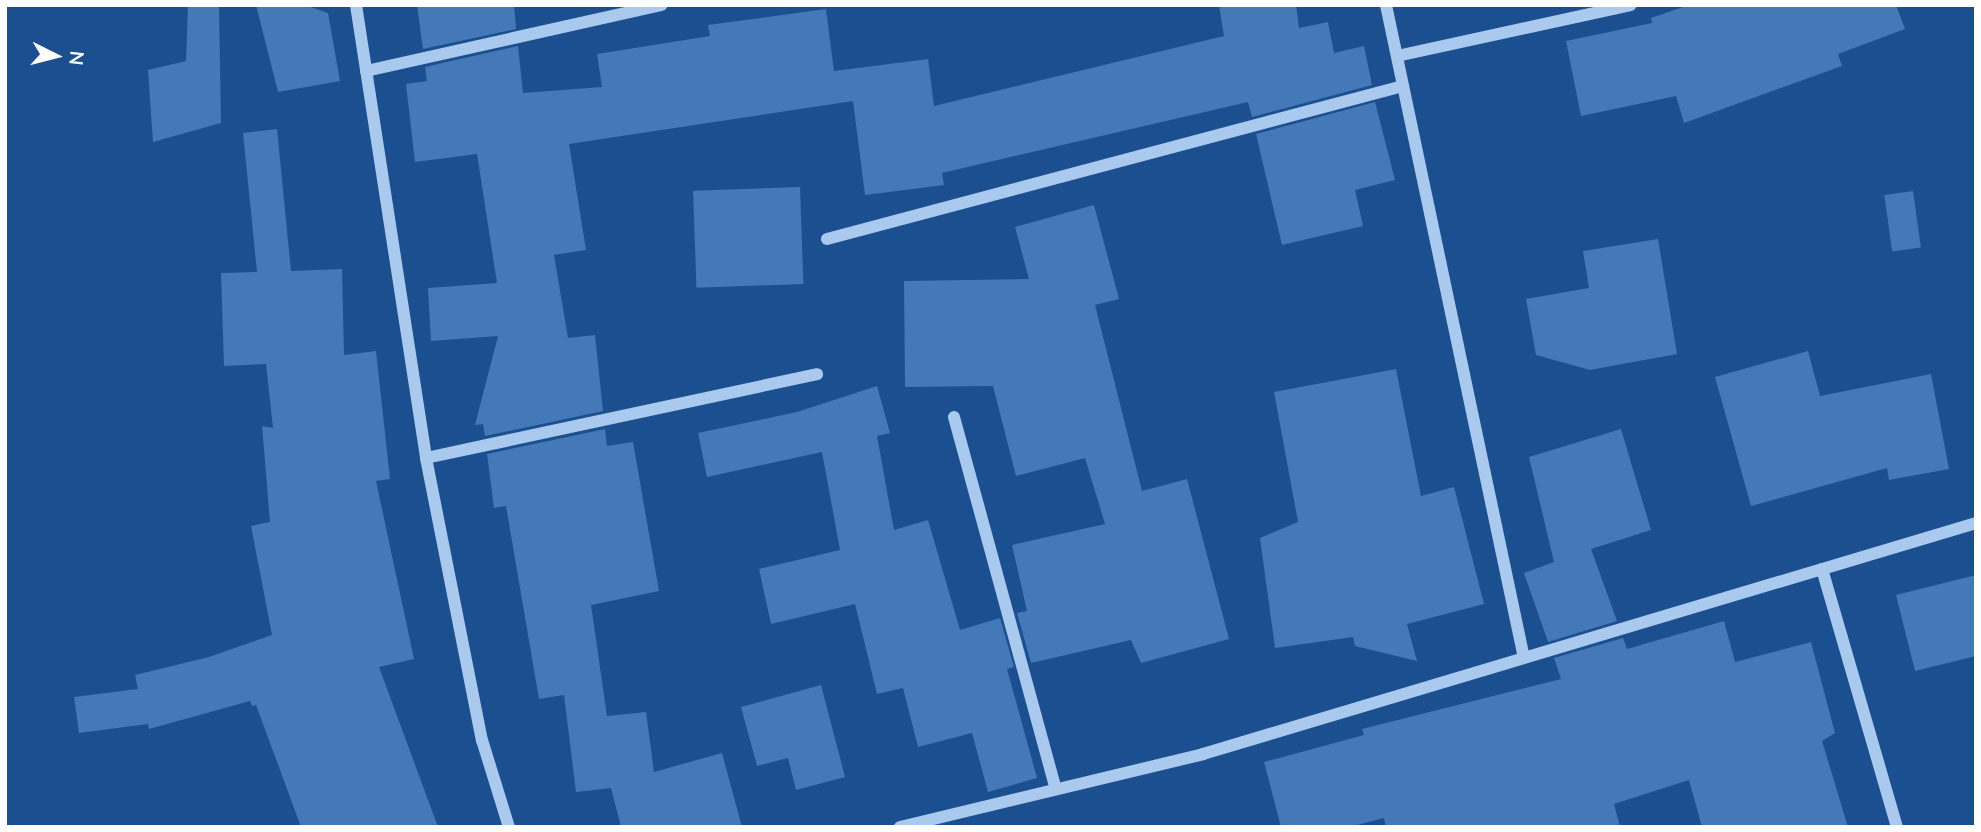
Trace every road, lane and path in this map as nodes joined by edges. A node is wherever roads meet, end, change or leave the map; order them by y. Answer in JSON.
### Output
{"nodes":[{"id":1,"x":356,"y":5,"type":"edge"},
{"id":2,"x":662,"y":5,"type":"edge"},
{"id":3,"x":1386,"y":5,"type":"edge"},
{"id":4,"x":1631,"y":5,"type":"edge"},
{"id":5,"x":1397,"y":56,"type":"junction"},
{"id":6,"x":366,"y":71,"type":"junction"},
{"id":7,"x":1403,"y":86,"type":"junction"},
{"id":8,"x":827,"y":239,"type":"dead end"},
{"id":9,"x":817,"y":374,"type":"dead end"},
{"id":10,"x":954,"y":417,"type":"dead end"},
{"id":11,"x":426,"y":458,"type":"junction"},
{"id":12,"x":1976,"y":523,"type":"edge"},
{"id":13,"x":1822,"y":569,"type":"junction"},
{"id":14,"x":1524,"y":658,"type":"junction"},
{"id":15,"x":1056,"y":789,"type":"junction"},
{"id":16,"x":509,"y":827,"type":"edge"},
{"id":17,"x":900,"y":827,"type":"edge"},
{"id":18,"x":1897,"y":827,"type":"edge"}],
"edges":[{"from":1,"to":6,"type":"street"},
{"from":2,"to":6,"type":"street"},
{"from":3,"to":5,"type":"street"},
{"from":4,"to":5,"type":"street"},
{"from":5,"to":7,"type":"street"},
{"from":6,"to":11,"type":"street"},
{"from":7,"to":8,"type":"street"},
{"from":7,"to":14,"type":"street"},
{"from":9,"to":11,"type":"street"},
{"from":10,"to":15,"type":"street"},
{"from":11,"to":16,"type":"street"},
{"from":12,"to":13,"type":"street"},
{"from":13,"to":14,"type":"street"},
{"from":13,"to":18,"type":"street"},
{"from":14,"to":15,"type":"street"},
{"from":15,"to":17,"type":"street"}]}
